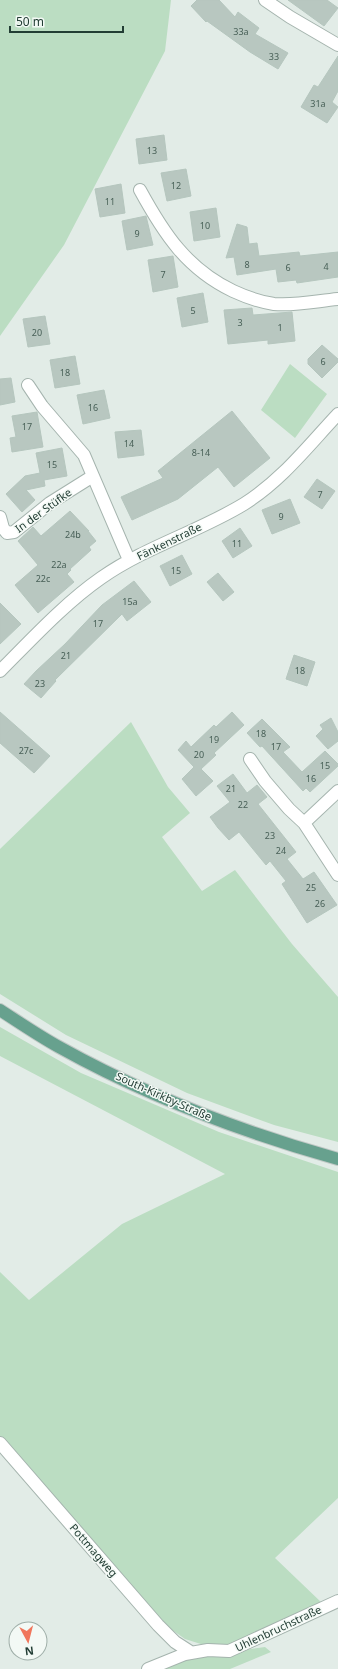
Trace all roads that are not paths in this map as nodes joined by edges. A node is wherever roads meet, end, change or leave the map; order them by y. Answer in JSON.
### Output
{"nodes":[{"id":1,"x":265,"y":0,"type":"edge"},
{"id":2,"x":338,"y":45,"type":"edge"},
{"id":3,"x":140,"y":190,"type":"dead end"},
{"id":4,"x":338,"y":299,"type":"edge"},
{"id":5,"x":28,"y":385,"type":"dead end"},
{"id":6,"x":338,"y":414,"type":"edge"},
{"id":7,"x":93,"y":476,"type":"junction"},
{"id":8,"x":0,"y":518,"type":"edge"},
{"id":9,"x":129,"y":560,"type":"junction"},
{"id":10,"x":0,"y":670,"type":"edge"},
{"id":11,"x":250,"y":759,"type":"dead end"},
{"id":12,"x":338,"y":791,"type":"edge"},
{"id":13,"x":304,"y":823,"type":"junction"},
{"id":14,"x":338,"y":875,"type":"edge"},
{"id":15,"x":0,"y":1010,"type":"edge"},
{"id":16,"x":338,"y":1159,"type":"edge"},
{"id":17,"x":0,"y":1443,"type":"edge"},
{"id":18,"x":338,"y":1601,"type":"edge"},
{"id":19,"x":192,"y":1653,"type":"junction"},
{"id":20,"x":148,"y":1669,"type":"edge"}],
"edges":[{"from":1,"to":2,"type":"street"},
{"from":3,"to":4,"type":"street"},
{"from":5,"to":7,"type":"street"},
{"from":6,"to":9,"type":"street","name":"Fänkenstraße"},
{"from":7,"to":8,"type":"street","name":"In der Stüfke"},
{"from":7,"to":9,"type":"street"},
{"from":9,"to":10,"type":"street","name":"Fänkenstraße"},
{"from":11,"to":13,"type":"street"},
{"from":12,"to":13,"type":"street"},
{"from":13,"to":14,"type":"street"},
{"from":15,"to":16,"type":"main road","name":"South-Kirkby-Straße"},
{"from":17,"to":19,"type":"street","name":"Pottmagweg"},
{"from":18,"to":19,"type":"street","name":"Uhlenbruchstraße"},
{"from":19,"to":20,"type":"street","name":"Uhlenbruchstraße"}]}
